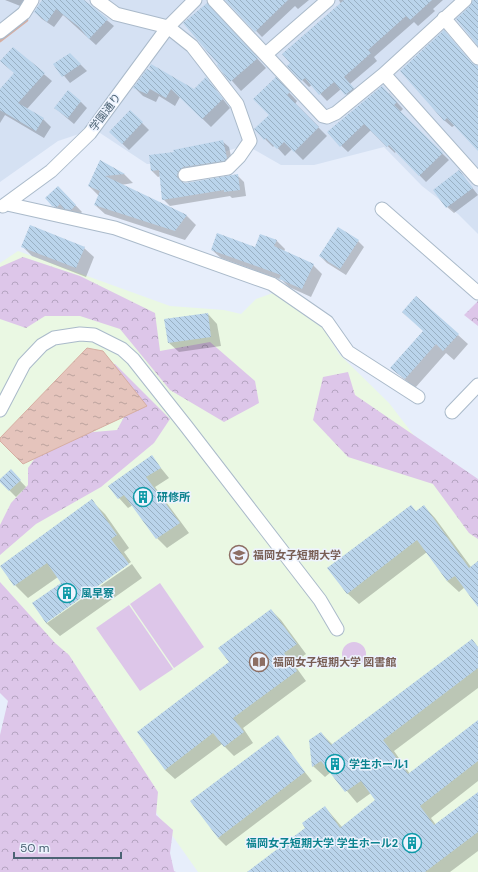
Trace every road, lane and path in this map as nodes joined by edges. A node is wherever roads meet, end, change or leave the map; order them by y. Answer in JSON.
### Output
{"nodes":[{"id":1,"x":32,"y":0,"type":"edge"},
{"id":2,"x":97,"y":0,"type":"edge"},
{"id":3,"x":195,"y":0,"type":"edge"},
{"id":4,"x":214,"y":0,"type":"edge"},
{"id":5,"x":328,"y":0,"type":"edge"},
{"id":6,"x":465,"y":0,"type":"edge"},
{"id":7,"x":444,"y":18,"type":"junction"},
{"id":8,"x":168,"y":27,"type":"junction"},
{"id":9,"x":0,"y":32,"type":"edge"},
{"id":10,"x":266,"y":54,"type":"junction"},
{"id":11,"x":478,"y":58,"type":"edge"},
{"id":12,"x":384,"y":74,"type":"junction"},
{"id":13,"x":185,"y":175,"type":"dead end"},
{"id":14,"x":478,"y":179,"type":"edge"},
{"id":15,"x":2,"y":207,"type":"edge"},
{"id":16,"x":382,"y":209,"type":"dead end"},
{"id":17,"x":478,"y":293,"type":"edge"},
{"id":18,"x":478,"y":385,"type":"edge"},
{"id":19,"x":418,"y":397,"type":"dead end"},
{"id":20,"x":0,"y":410,"type":"edge"},
{"id":21,"x":452,"y":412,"type":"dead end"},
{"id":22,"x":337,"y":629,"type":"dead end"}],
"edges":[{"from":1,"to":9,"type":"street"},
{"from":2,"to":8,"type":"street"},
{"from":3,"to":8,"type":"street","name":"学園通り"},
{"from":4,"to":10,"type":"street"},
{"from":5,"to":10,"type":"street"},
{"from":6,"to":7,"type":"street"},
{"from":7,"to":11,"type":"street"},
{"from":7,"to":12,"type":"street"},
{"from":8,"to":13,"type":"street"},
{"from":8,"to":15,"type":"street","name":"学園通り"},
{"from":10,"to":12,"type":"street"},
{"from":12,"to":14,"type":"street"},
{"from":15,"to":19,"type":"street"},
{"from":16,"to":17,"type":"street"},
{"from":18,"to":21,"type":"street"},
{"from":20,"to":22,"type":"street"}]}
